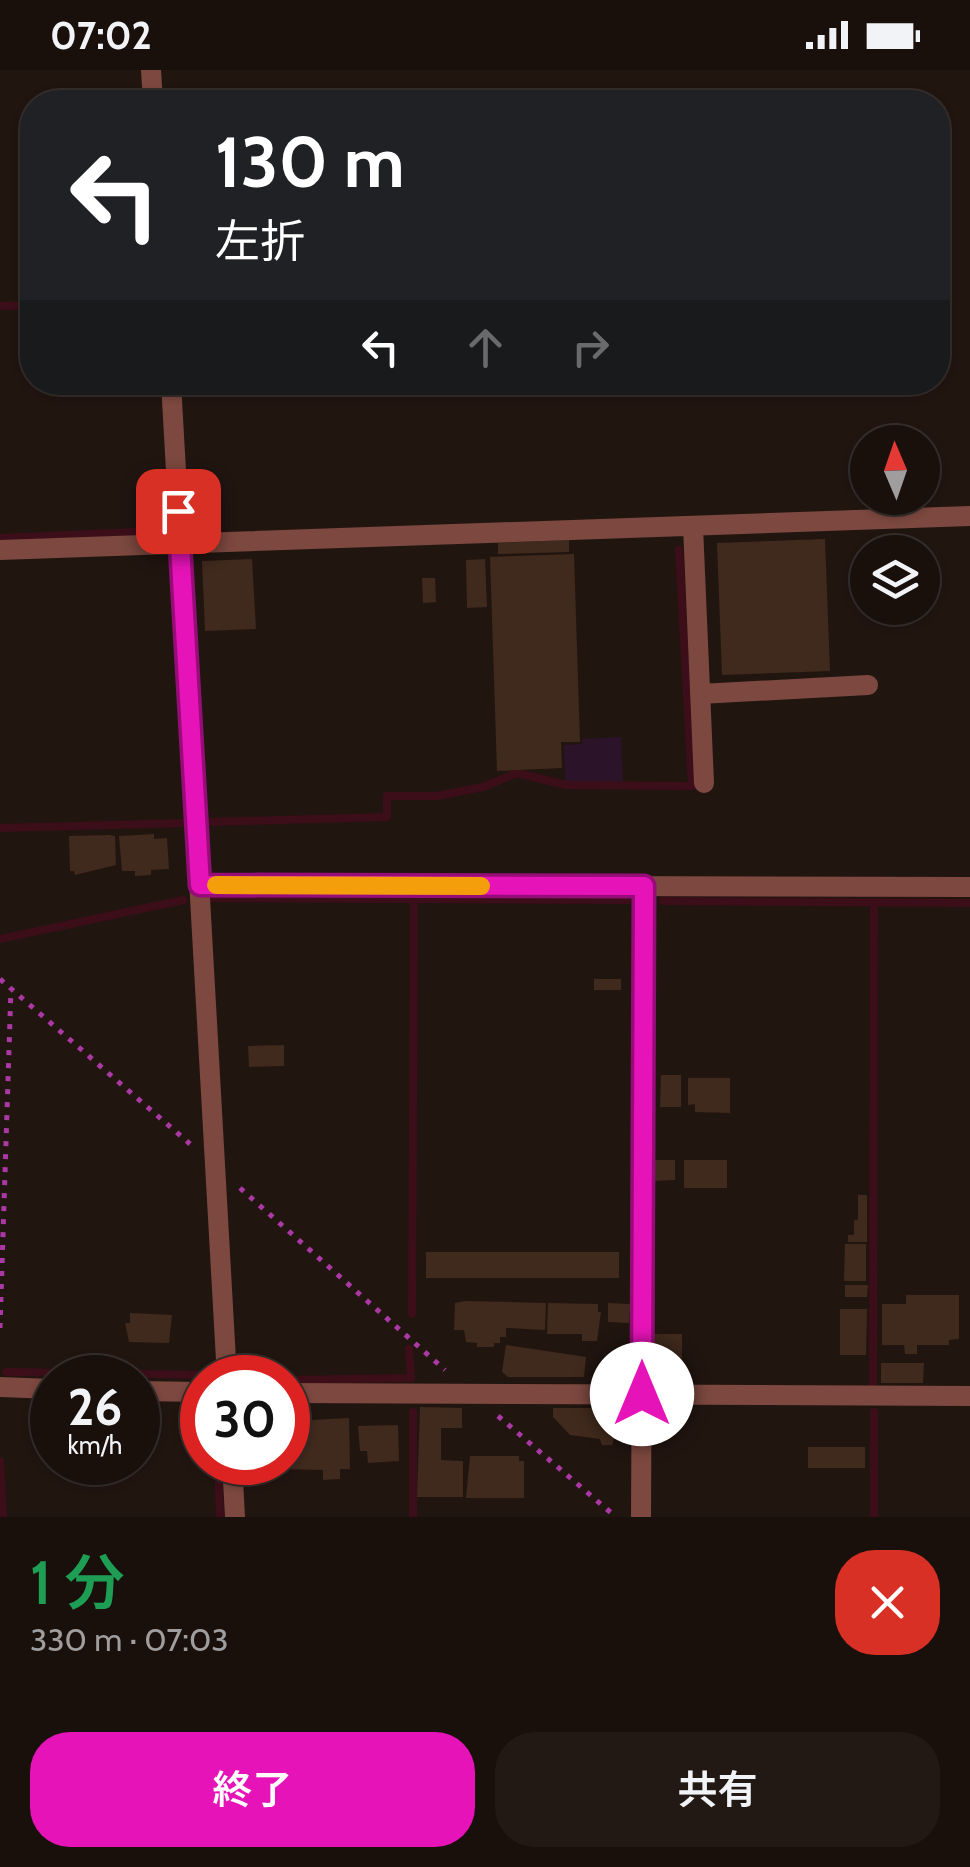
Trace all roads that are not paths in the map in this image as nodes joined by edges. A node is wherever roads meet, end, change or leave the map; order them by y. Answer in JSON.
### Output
{"nodes":[{"id":1,"x":172,"y":395,"type":"edge"},
{"id":2,"x":970,"y":516,"type":"edge"},
{"id":3,"x":693,"y":526,"type":"junction"},
{"id":4,"x":180,"y":543,"type":"junction"},
{"id":5,"x":0,"y":550,"type":"edge"},
{"id":6,"x":868,"y":685,"type":"dead end"},
{"id":7,"x":700,"y":694,"type":"junction"},
{"id":8,"x":704,"y":783,"type":"dead end"},
{"id":9,"x":200,"y":885,"type":"junction"},
{"id":10,"x":644,"y":886,"type":"junction"},
{"id":11,"x":970,"y":888,"type":"edge"},
{"id":12,"x":226,"y":1355,"type":"edge"},
{"id":13,"x":0,"y":1388,"type":"edge"},
{"id":14,"x":30,"y":1389,"type":"edge"},
{"id":15,"x":310,"y":1393,"type":"edge"},
{"id":16,"x":642,"y":1394,"type":"junction"},
{"id":17,"x":970,"y":1396,"type":"edge"},
{"id":18,"x":233,"y":1485,"type":"edge"},
{"id":19,"x":235,"y":1517,"type":"edge"},
{"id":20,"x":642,"y":1517,"type":"edge"}],
"edges":[{"from":1,"to":4,"type":"street"},
{"from":2,"to":3,"type":"street"},
{"from":3,"to":4,"type":"street"},
{"from":3,"to":7,"type":"street"},
{"from":4,"to":5,"type":"street"},
{"from":4,"to":9,"type":"street"},
{"from":6,"to":7,"type":"street"},
{"from":7,"to":8,"type":"street"},
{"from":9,"to":10,"type":"street"},
{"from":9,"to":12,"type":"street"},
{"from":10,"to":11,"type":"street"},
{"from":10,"to":16,"type":"street"},
{"from":13,"to":14,"type":"street"},
{"from":15,"to":16,"type":"street"},
{"from":16,"to":17,"type":"street"},
{"from":16,"to":20,"type":"street"},
{"from":18,"to":19,"type":"street"}]}
